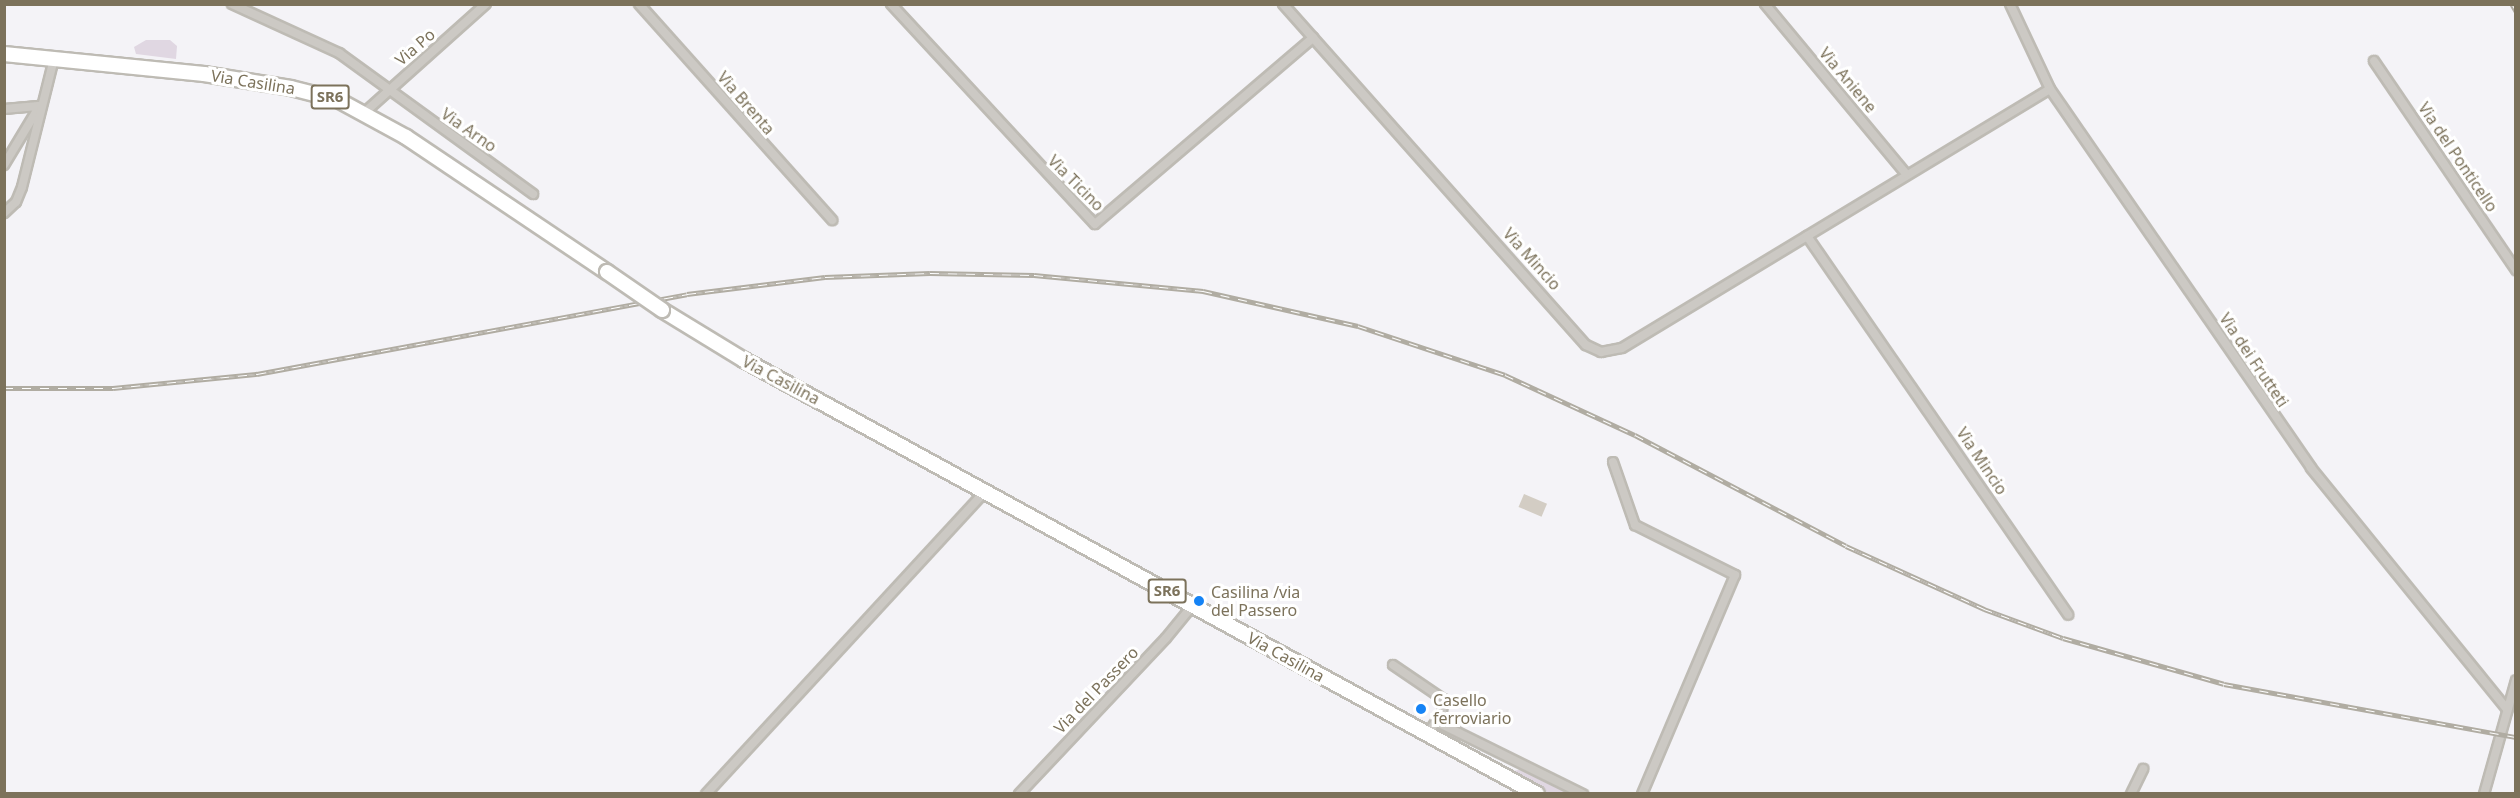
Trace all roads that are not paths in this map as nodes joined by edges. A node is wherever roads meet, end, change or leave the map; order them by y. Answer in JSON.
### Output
{"nodes":[{"id":1,"x":232,"y":4,"type":"edge"},
{"id":2,"x":486,"y":4,"type":"edge"},
{"id":3,"x":639,"y":4,"type":"edge"},
{"id":4,"x":891,"y":4,"type":"edge"},
{"id":5,"x":1283,"y":4,"type":"edge"},
{"id":6,"x":1766,"y":4,"type":"edge"},
{"id":7,"x":2010,"y":4,"type":"edge"},
{"id":8,"x":1313,"y":38,"type":"junction"},
{"id":9,"x":4,"y":54,"type":"edge"},
{"id":10,"x":54,"y":59,"type":"junction"},
{"id":11,"x":2374,"y":61,"type":"dead end"},
{"id":12,"x":2050,"y":89,"type":"junction"},
{"id":13,"x":387,"y":91,"type":"junction"},
{"id":14,"x":41,"y":106,"type":"junction"},
{"id":15,"x":4,"y":109,"type":"edge"},
{"id":16,"x":365,"y":112,"type":"junction"},
{"id":17,"x":4,"y":165,"type":"edge"},
{"id":18,"x":1906,"y":174,"type":"junction"},
{"id":19,"x":533,"y":194,"type":"dead end"},
{"id":20,"x":4,"y":213,"type":"edge"},
{"id":21,"x":832,"y":220,"type":"dead end"},
{"id":22,"x":1807,"y":236,"type":"junction"},
{"id":23,"x":2516,"y":270,"type":"edge"},
{"id":24,"x":1613,"y":462,"type":"dead end"},
{"id":25,"x":986,"y":491,"type":"junction"},
{"id":26,"x":1192,"y":605,"type":"junction"},
{"id":27,"x":2068,"y":615,"type":"dead end"},
{"id":28,"x":1393,"y":665,"type":"dead end"},
{"id":29,"x":2516,"y":680,"type":"edge"},
{"id":30,"x":2507,"y":709,"type":"junction"},
{"id":31,"x":1437,"y":722,"type":"junction"},
{"id":32,"x":1426,"y":736,"type":"junction"},
{"id":33,"x":2143,"y":769,"type":"dead end"},
{"id":34,"x":706,"y":794,"type":"edge"},
{"id":35,"x":1019,"y":794,"type":"edge"},
{"id":36,"x":1537,"y":794,"type":"edge"},
{"id":37,"x":1583,"y":794,"type":"edge"},
{"id":38,"x":1642,"y":794,"type":"edge"},
{"id":39,"x":2131,"y":794,"type":"edge"},
{"id":40,"x":2484,"y":794,"type":"edge"}],
"edges":[{"from":1,"to":13,"type":"street","name":"Via Arno"},
{"from":2,"to":13,"type":"street","name":"Via Po"},
{"from":3,"to":21,"type":"street","name":"Via Brenta"},
{"from":4,"to":8,"type":"street","name":"Via Ticino"},
{"from":5,"to":8,"type":"street","name":"Via Mincio"},
{"from":6,"to":18,"type":"street","name":"Via Aniene"},
{"from":7,"to":12,"type":"street","name":"Via dei Frutteti"},
{"from":8,"to":22,"type":"street","name":"Via Mincio"},
{"from":9,"to":10,"type":"main road","name":"Via Casilina","number":"SR6"},
{"from":10,"to":14,"type":"street"},
{"from":10,"to":16,"type":"main road","name":"Via Casilina","number":"SR6"},
{"from":11,"to":23,"type":"street","name":"Via del Ponticello"},
{"from":12,"to":18,"type":"street","name":"Via Mincio"},
{"from":12,"to":30,"type":"street","name":"Via dei Frutteti"},
{"from":13,"to":16,"type":"street","name":"Via Po"},
{"from":13,"to":19,"type":"street","name":"Via Arno"},
{"from":14,"to":15,"type":"street"},
{"from":14,"to":17,"type":"street"},
{"from":14,"to":20,"type":"street"},
{"from":16,"to":25,"type":"main road","name":"Via Casilina","number":"SR6","bridge":true},
{"from":18,"to":22,"type":"street","name":"Via Mincio"},
{"from":22,"to":27,"type":"street","name":"Via Mincio"},
{"from":24,"to":38,"type":"street"},
{"from":25,"to":26,"type":"main road","name":"Via Casilina","number":"SR6"},
{"from":25,"to":34,"type":"street"},
{"from":26,"to":32,"type":"main road","name":"Via Casilina","number":"SR6"},
{"from":26,"to":35,"type":"street","name":"Via del Passero"},
{"from":28,"to":31,"type":"street"},
{"from":29,"to":30,"type":"street"},
{"from":30,"to":40,"type":"street"},
{"from":31,"to":32,"type":"street"},
{"from":31,"to":37,"type":"street"},
{"from":32,"to":36,"type":"main road","name":"Via Casilina","number":"SR6"},
{"from":33,"to":39,"type":"street"}]}
